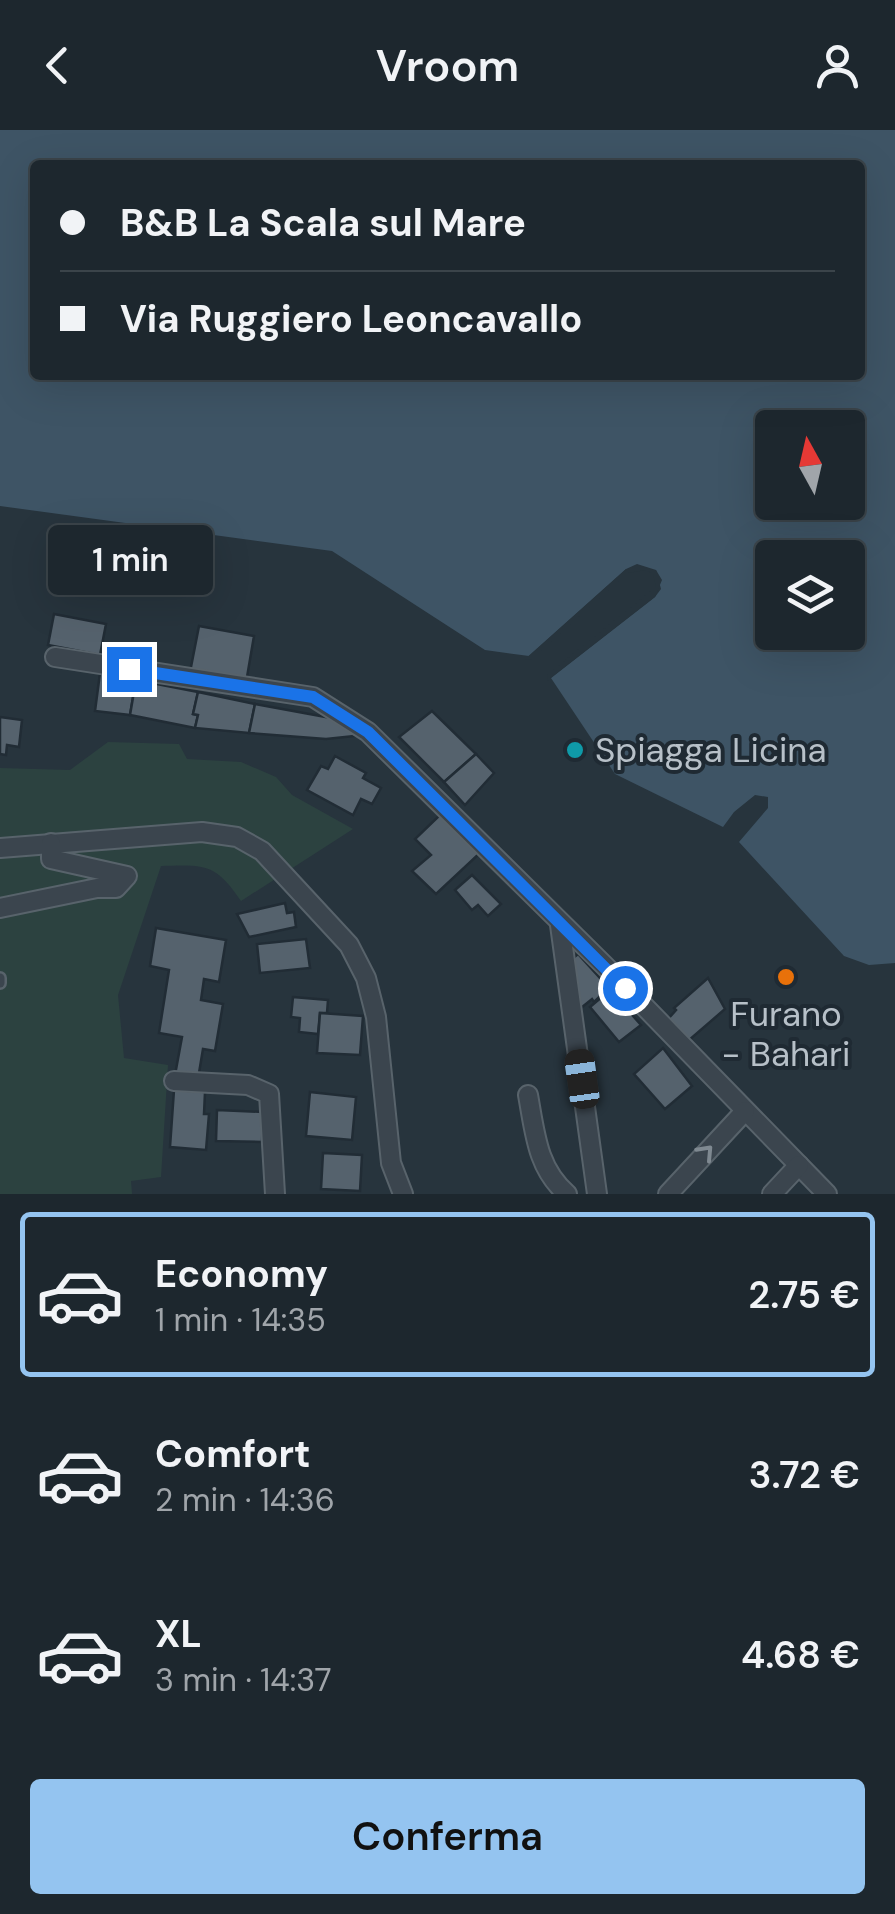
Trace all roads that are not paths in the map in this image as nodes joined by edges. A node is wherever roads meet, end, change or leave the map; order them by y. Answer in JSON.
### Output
{"nodes":[{"id":1,"x":55,"y":658,"type":"dead end"},
{"id":2,"x":50,"y":843,"type":"junction"},
{"id":3,"x":0,"y":848,"type":"edge"},
{"id":4,"x":0,"y":908,"type":"edge"},
{"id":5,"x":560,"y":925,"type":"junction"},
{"id":6,"x":174,"y":1082,"type":"dead end"},
{"id":7,"x":528,"y":1095,"type":"dead end"},
{"id":8,"x":745,"y":1111,"type":"junction"},
{"id":9,"x":798,"y":1166,"type":"junction"},
{"id":10,"x":275,"y":1194,"type":"edge"},
{"id":11,"x":404,"y":1194,"type":"edge"},
{"id":12,"x":567,"y":1194,"type":"edge"},
{"id":13,"x":597,"y":1194,"type":"edge"},
{"id":14,"x":669,"y":1194,"type":"edge"},
{"id":15,"x":772,"y":1194,"type":"edge"},
{"id":16,"x":827,"y":1194,"type":"edge"}],
"edges":[{"from":1,"to":5,"type":"street"},
{"from":2,"to":3,"type":"street"},
{"from":2,"to":4,"type":"street"},
{"from":2,"to":11,"type":"street"},
{"from":5,"to":8,"type":"street"},
{"from":5,"to":13,"type":"street"},
{"from":6,"to":10,"type":"street"},
{"from":7,"to":12,"type":"street"},
{"from":8,"to":9,"type":"street"},
{"from":14,"to":8,"type":"street","one_way":true},
{"from":9,"to":15,"type":"street"},
{"from":9,"to":16,"type":"street"}]}
